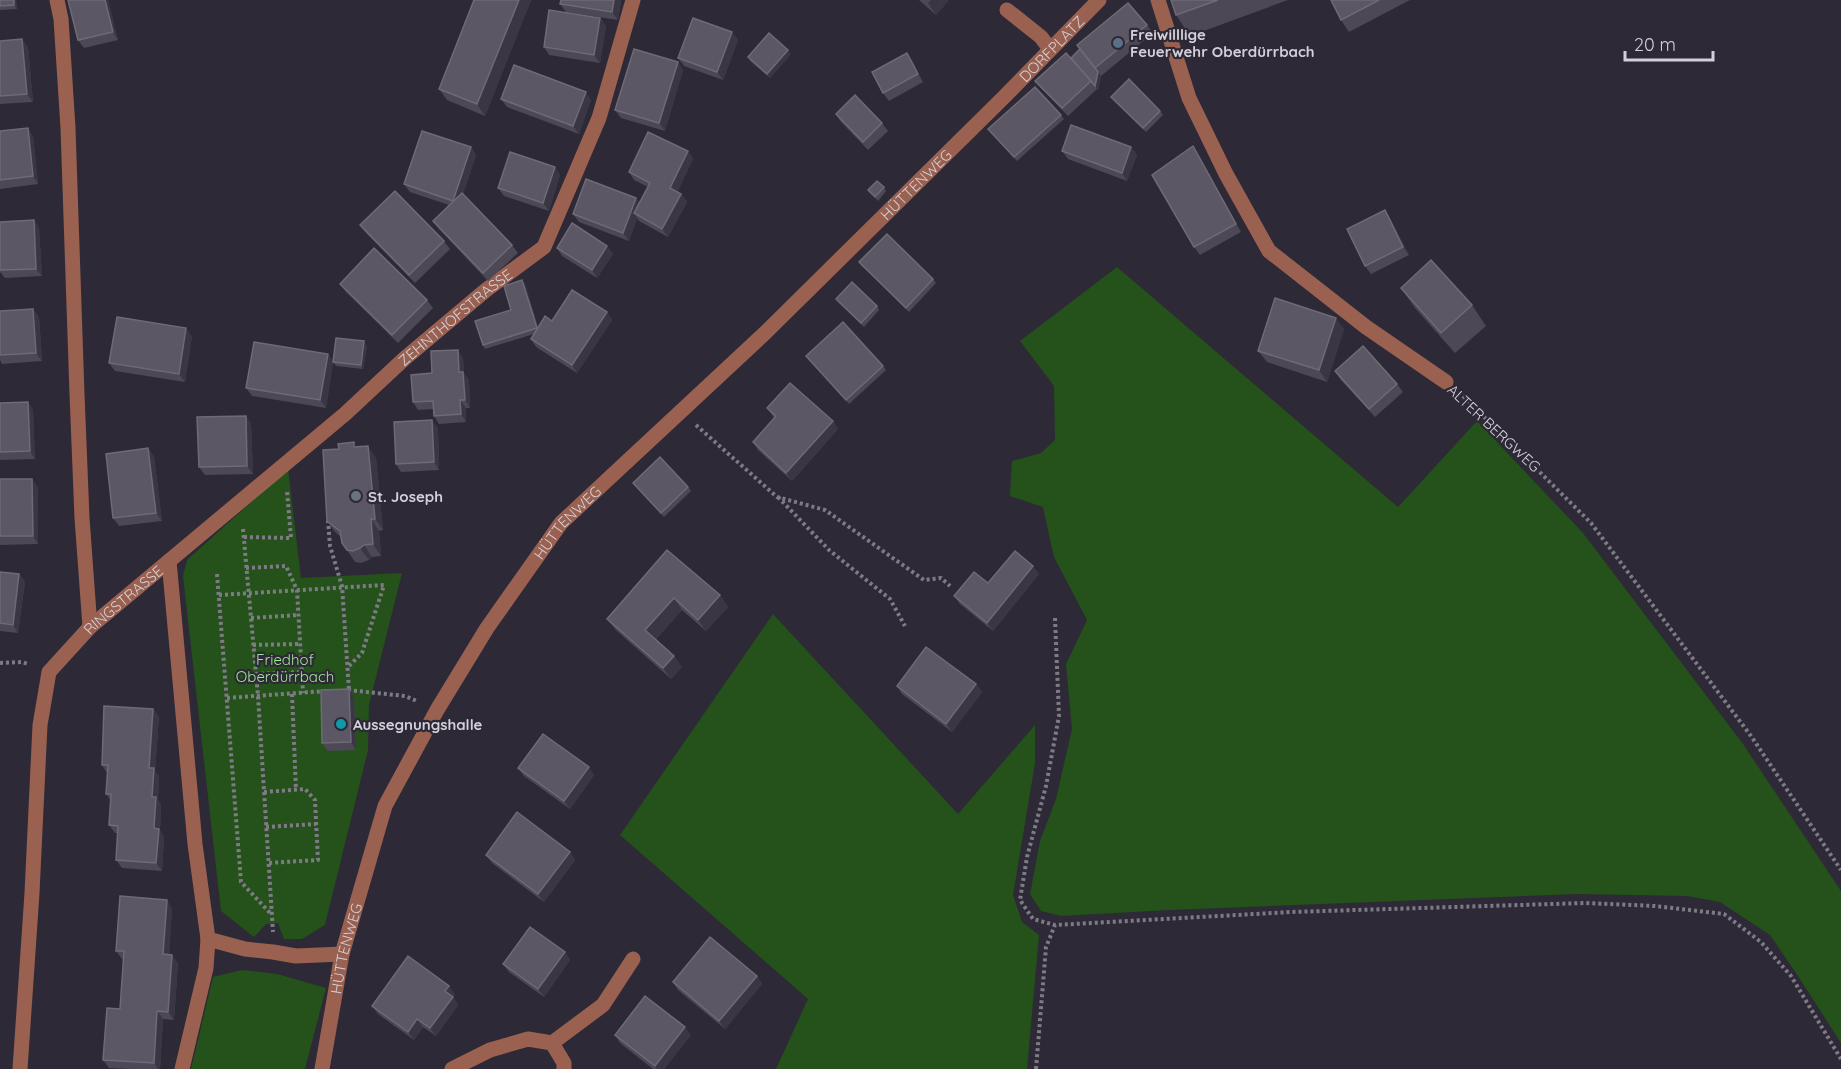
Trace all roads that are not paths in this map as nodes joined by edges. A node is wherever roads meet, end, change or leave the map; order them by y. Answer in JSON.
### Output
{"nodes":[{"id":1,"x":57,"y":0,"type":"edge"},
{"id":2,"x":633,"y":0,"type":"edge"},
{"id":3,"x":1098,"y":0,"type":"edge"},
{"id":4,"x":1158,"y":0,"type":"edge"},
{"id":5,"x":1007,"y":10,"type":"dead end"},
{"id":6,"x":1050,"y":49,"type":"junction"},
{"id":7,"x":1003,"y":98,"type":"joint"},
{"id":8,"x":1446,"y":382,"type":"road end"},
{"id":9,"x":169,"y":561,"type":"junction"},
{"id":10,"x":90,"y":627,"type":"junction"},
{"id":11,"x":208,"y":939,"type":"junction"},
{"id":12,"x":342,"y":954,"type":"junction"},
{"id":13,"x":633,"y":959,"type":"dead end"},
{"id":14,"x":552,"y":1043,"type":"junction"},
{"id":15,"x":20,"y":1069,"type":"edge"},
{"id":16,"x":182,"y":1069,"type":"edge"},
{"id":17,"x":322,"y":1069,"type":"edge"},
{"id":18,"x":452,"y":1069,"type":"edge"},
{"id":19,"x":564,"y":1069,"type":"edge"}],
"edges":[{"from":1,"to":10,"type":"street"},
{"from":2,"to":9,"type":"street","name":"ZEHNTHOFSTRASSE"},
{"from":3,"to":6,"type":"street","name":"DORFPLATZ"},
{"from":4,"to":8,"type":"street","name":"ALTER BERGWEG"},
{"from":5,"to":6,"type":"street"},
{"from":6,"to":7,"type":"street","name":"DORFPLATZ"},
{"from":7,"to":12,"type":"street","name":"HÜTTENWEG"},
{"from":9,"to":10,"type":"street","name":"RINGSTRASSE"},
{"from":9,"to":11,"type":"street","name":"RINGSTRASSE"},
{"from":10,"to":15,"type":"street","name":"RINGSTRASSE"},
{"from":11,"to":12,"type":"street"},
{"from":11,"to":16,"type":"street","name":"RINGSTRASSE"},
{"from":12,"to":17,"type":"street","name":"HÜTTENWEG"},
{"from":13,"to":14,"type":"street"},
{"from":14,"to":18,"type":"street"},
{"from":14,"to":19,"type":"street"}]}
